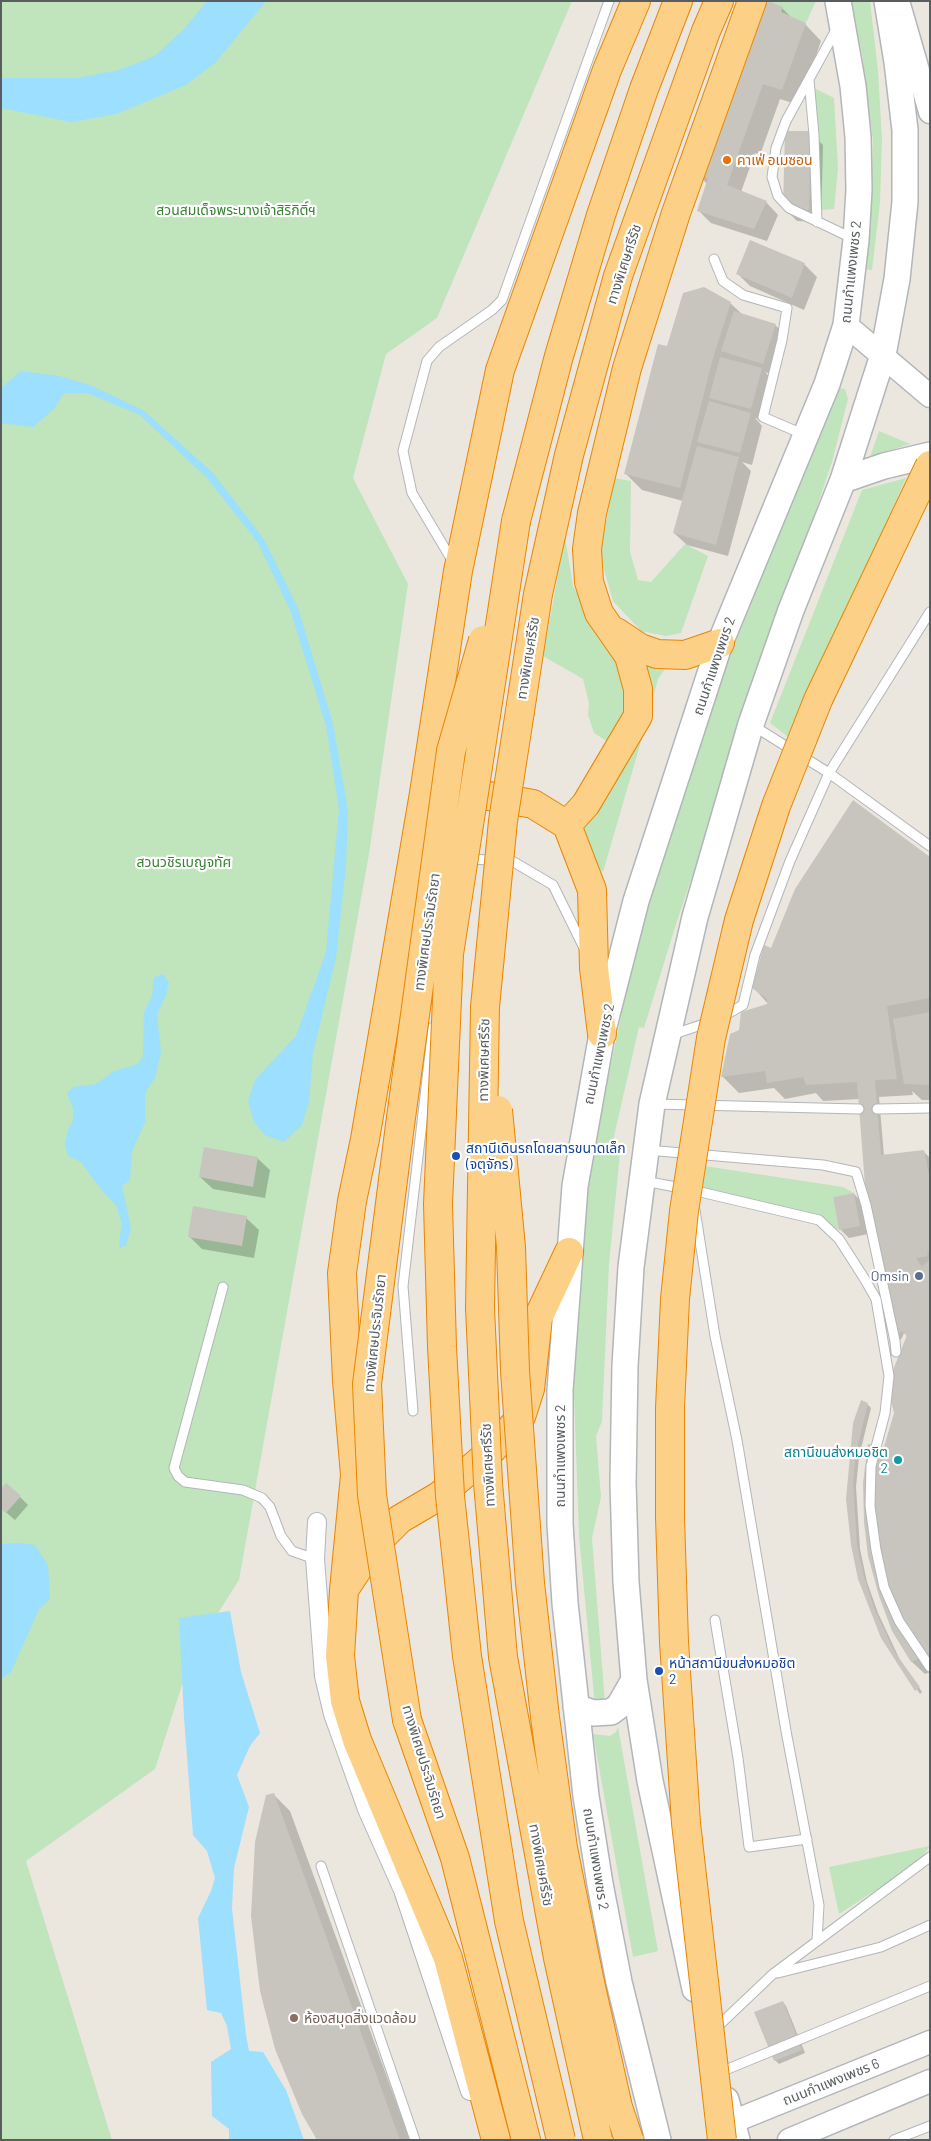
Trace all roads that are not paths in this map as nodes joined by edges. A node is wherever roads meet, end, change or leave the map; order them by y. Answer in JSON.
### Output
{"nodes":[{"id":1,"x":609,"y":1,"type":"edge"},
{"id":2,"x":636,"y":1,"type":"edge"},
{"id":3,"x":678,"y":1,"type":"edge"},
{"id":4,"x":719,"y":1,"type":"edge"},
{"id":5,"x":752,"y":1,"type":"edge"},
{"id":6,"x":887,"y":1,"type":"edge"},
{"id":7,"x":898,"y":1,"type":"edge"},
{"id":8,"x":840,"y":10,"type":"edge"},
{"id":9,"x":808,"y":80,"type":"junction"},
{"id":10,"x":930,"y":112,"type":"edge"},
{"id":11,"x":817,"y":222,"type":"junction"},
{"id":12,"x":856,"y":240,"type":"junction"},
{"id":13,"x":714,"y":258,"type":"dead end"},
{"id":14,"x":846,"y":325,"type":"junction"},
{"id":15,"x":883,"y":355,"type":"junction"},
{"id":16,"x":930,"y":396,"type":"edge"},
{"id":17,"x":806,"y":435,"type":"junction"},
{"id":18,"x":930,"y":456,"type":"edge"},
{"id":19,"x":930,"y":465,"type":"edge"},
{"id":20,"x":843,"y":480,"type":"junction"},
{"id":21,"x":516,"y":521,"type":"junction"},
{"id":22,"x":458,"y":571,"type":"junction"},
{"id":23,"x":930,"y":612,"type":"edge"},
{"id":24,"x":612,"y":630,"type":"junction"},
{"id":25,"x":720,"y":643,"type":"junction"},
{"id":26,"x":751,"y":724,"type":"junction"},
{"id":27,"x":829,"y":773,"type":"junction"},
{"id":28,"x":424,"y":794,"type":"junction"},
{"id":29,"x":566,"y":826,"type":"junction"},
{"id":30,"x":416,"y":841,"type":"junction"},
{"id":31,"x":928,"y":841,"type":"edge"},
{"id":32,"x":459,"y":858,"type":"junction"},
{"id":33,"x":594,"y":968,"type":"junction"},
{"id":34,"x":437,"y":1005,"type":"dead end"},
{"id":35,"x":485,"y":1007,"type":"junction"},
{"id":36,"x":435,"y":1014,"type":"dead end"},
{"id":37,"x":602,"y":1034,"type":"junction"},
{"id":38,"x":666,"y":1037,"type":"junction"},
{"id":39,"x":652,"y":1104,"type":"junction"},
{"id":40,"x":930,"y":1108,"type":"edge"},
{"id":41,"x":877,"y":1109,"type":"dead end"},
{"id":42,"x":859,"y":1110,"type":"dead end"},
{"id":43,"x":645,"y":1150,"type":"junction"},
{"id":44,"x":641,"y":1181,"type":"junction"},
{"id":45,"x":692,"y":1190,"type":"junction"},
{"id":46,"x":569,"y":1252,"type":"junction"},
{"id":47,"x":222,"y":1287,"type":"dead end"},
{"id":48,"x":896,"y":1352,"type":"dead end"},
{"id":49,"x":413,"y":1412,"type":"dead end"},
{"id":50,"x":317,"y":1522,"type":"dead end"},
{"id":51,"x":315,"y":1559,"type":"junction"},
{"id":52,"x":344,"y":1590,"type":"junction"},
{"id":53,"x":715,"y":1620,"type":"dead end"},
{"id":54,"x":930,"y":1667,"type":"edge"},
{"id":55,"x":634,"y":1680,"type":"junction"},
{"id":56,"x":576,"y":1707,"type":"junction"},
{"id":57,"x":807,"y":1839,"type":"junction"},
{"id":58,"x":930,"y":1857,"type":"edge"},
{"id":59,"x":321,"y":1866,"type":"dead end"},
{"id":60,"x":930,"y":1925,"type":"edge"},
{"id":61,"x":817,"y":1941,"type":"junction"},
{"id":62,"x":773,"y":1974,"type":"junction"},
{"id":63,"x":930,"y":1986,"type":"edge"},
{"id":64,"x":707,"y":2037,"type":"junction"},
{"id":65,"x":930,"y":2042,"type":"edge"},
{"id":66,"x":718,"y":2073,"type":"junction"},
{"id":67,"x":930,"y":2081,"type":"edge"},
{"id":68,"x":930,"y":2126,"type":"edge"},
{"id":69,"x":730,"y":2134,"type":"edge"},
{"id":70,"x":415,"y":2140,"type":"edge"},
{"id":71,"x":486,"y":2140,"type":"edge"},
{"id":72,"x":496,"y":2140,"type":"edge"},
{"id":73,"x":526,"y":2140,"type":"edge"},
{"id":74,"x":561,"y":2140,"type":"edge"},
{"id":75,"x":598,"y":2140,"type":"edge"},
{"id":76,"x":629,"y":2140,"type":"edge"},
{"id":77,"x":658,"y":2140,"type":"edge"},
{"id":78,"x":790,"y":2140,"type":"edge"},
{"id":79,"x":894,"y":2140,"type":"edge"}],
"edges":[{"from":1,"to":22,"type":"lane"},
{"from":2,"to":22,"type":"highway"},
{"from":3,"to":21,"type":"highway"},
{"from":4,"to":35,"type":"highway","name":"ทางพิเศษศรีรัช","bridge":true},
{"from":5,"to":24,"type":"highway"},
{"from":6,"to":15,"type":"main road"},
{"from":7,"to":10,"type":"street"},
{"from":8,"to":9,"type":"lane"},
{"from":8,"to":12,"type":"main road","name":"ถนนกำแพงเพชร 2"},
{"from":9,"to":11,"type":"lane"},
{"from":9,"to":11,"type":"lane"},
{"from":11,"to":12,"type":"lane"},
{"from":12,"to":14,"type":"main road","name":"ถนนกำแพงเพชร 2"},
{"from":13,"to":17,"type":"lane"},
{"from":14,"to":15,"type":"street"},
{"from":14,"to":17,"type":"main road","name":"ถนนกำแพงเพชร 2"},
{"from":15,"to":16,"type":"street"},
{"from":15,"to":20,"type":"main road"},
{"from":17,"to":25,"type":"main road","name":"ถนนกำแพงเพชร 2"},
{"from":18,"to":20,"type":"main road"},
{"from":19,"to":69,"type":"highway","bridge":true},
{"from":20,"to":26,"type":"main road"},
{"from":21,"to":73,"type":"highway","name":"ทางพิเศษประจิมรัถยา","bridge":true},
{"from":21,"to":74,"type":"highway","bridge":true},
{"from":22,"to":28,"type":"highway"},
{"from":23,"to":27,"type":"lane"},
{"from":24,"to":25,"type":"highway"},
{"from":24,"to":29,"type":"highway"},
{"from":25,"to":37,"type":"main road","name":"ถนนกำแพงเพชร 2"},
{"from":26,"to":27,"type":"lane"},
{"from":26,"to":38,"type":"main road"},
{"from":27,"to":31,"type":"lane"},
{"from":27,"to":38,"type":"lane"},
{"from":28,"to":29,"type":"highway"},
{"from":28,"to":30,"type":"highway"},
{"from":29,"to":33,"type":"highway"},
{"from":30,"to":32,"type":"lane"},
{"from":30,"to":52,"type":"highway"},
{"from":32,"to":33,"type":"lane"},
{"from":32,"to":34,"type":"lane"},
{"from":33,"to":37,"type":"highway"},
{"from":35,"to":75,"type":"highway","name":"ทางพิเศษศรีรัช","bridge":true},
{"from":35,"to":76,"type":"highway","bridge":true},
{"from":36,"to":49,"type":"lane"},
{"from":37,"to":46,"type":"main road","name":"ถนนกำแพงเพชร 2"},
{"from":38,"to":39,"type":"main road"},
{"from":39,"to":42,"type":"lane"},
{"from":39,"to":43,"type":"main road"},
{"from":40,"to":41,"type":"lane"},
{"from":43,"to":44,"type":"main road"},
{"from":43,"to":48,"type":"lane"},
{"from":44,"to":45,"type":"lane"},
{"from":44,"to":55,"type":"main road"},
{"from":45,"to":54,"type":"lane"},
{"from":45,"to":57,"type":"lane"},
{"from":46,"to":52,"type":"highway"},
{"from":46,"to":56,"type":"main road","name":"ถนนกำแพงเพชร 2"},
{"from":47,"to":51,"type":"lane"},
{"from":50,"to":51,"type":"street"},
{"from":51,"to":71,"type":"street"},
{"from":52,"to":72,"type":"highway"},
{"from":53,"to":57,"type":"lane"},
{"from":55,"to":56,"type":"main road"},
{"from":55,"to":64,"type":"main road"},
{"from":56,"to":77,"type":"main road","name":"ถนนกำแพงเพชร 2"},
{"from":57,"to":61,"type":"lane"},
{"from":58,"to":61,"type":"lane"},
{"from":59,"to":70,"type":"lane"},
{"from":60,"to":62,"type":"lane"},
{"from":61,"to":62,"type":"lane"},
{"from":62,"to":64,"type":"lane"},
{"from":63,"to":66,"type":"lane"},
{"from":64,"to":66,"type":"main road"},
{"from":65,"to":69,"type":"street","name":"ถนนกำแพงเพชร 6"},
{"from":66,"to":69,"type":"main road"},
{"from":67,"to":78,"type":"street"},
{"from":68,"to":79,"type":"lane"}]}
